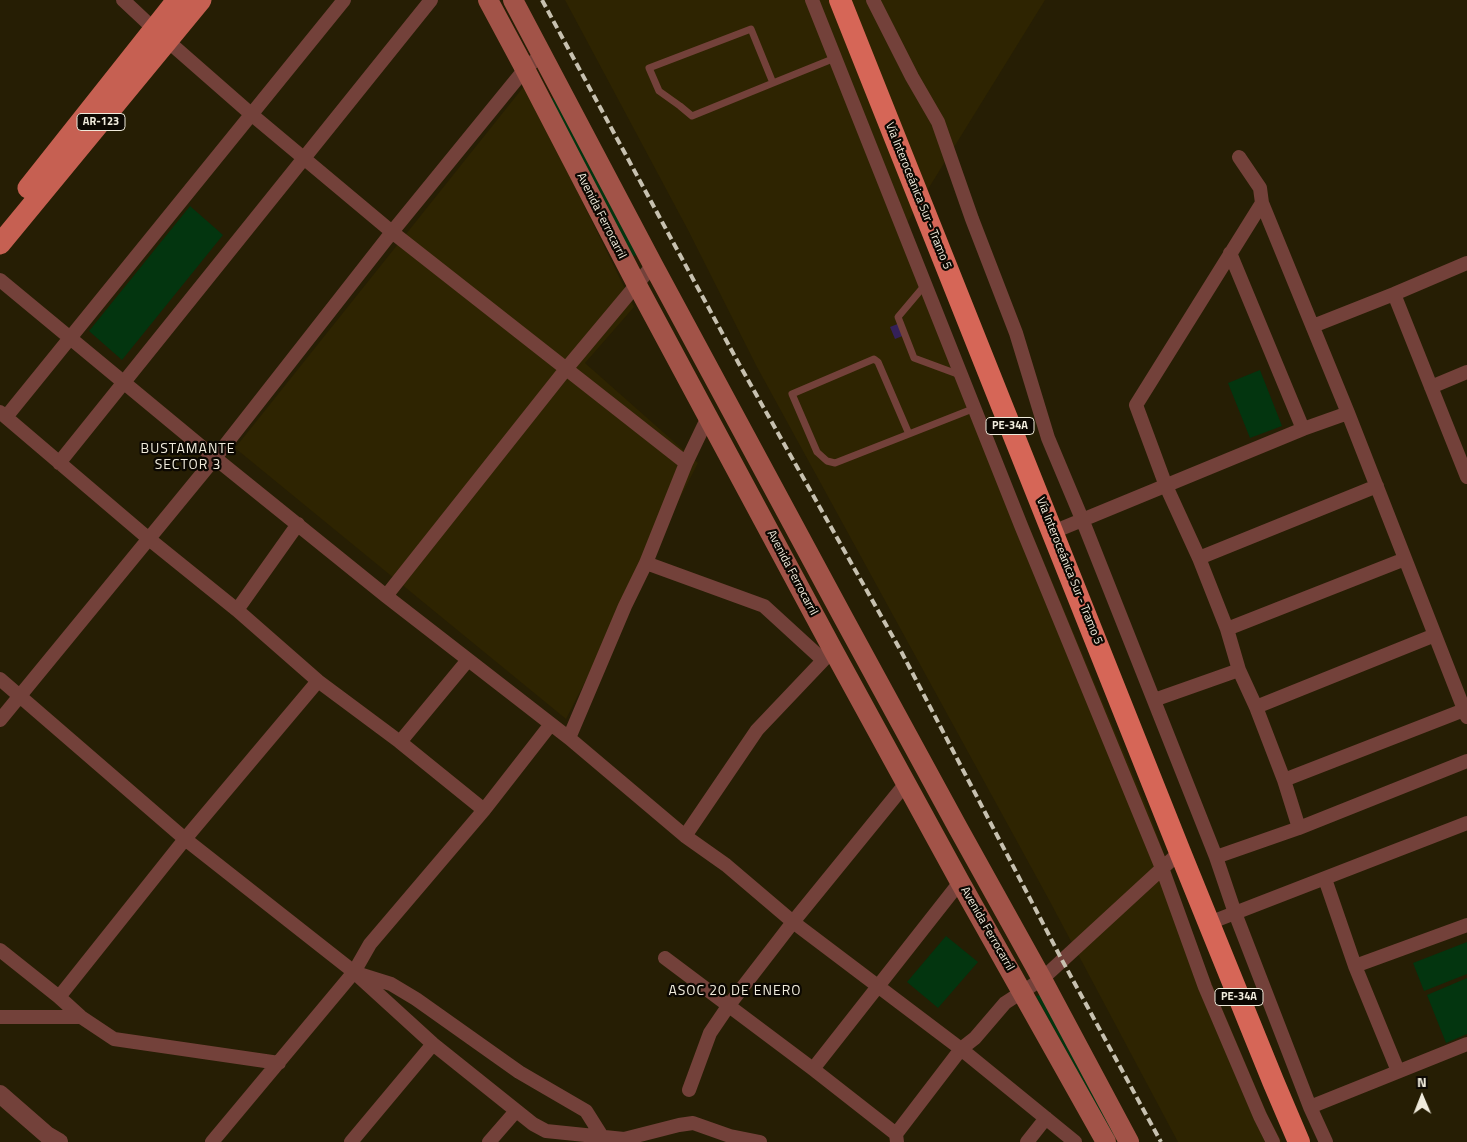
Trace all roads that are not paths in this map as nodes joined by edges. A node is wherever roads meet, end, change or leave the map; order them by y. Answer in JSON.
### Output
{"nodes":[{"id":1,"x":123,"y":0,"type":"edge"},
{"id":2,"x":177,"y":0,"type":"edge"},
{"id":3,"x":201,"y":0,"type":"edge"},
{"id":4,"x":344,"y":0,"type":"edge"},
{"id":5,"x":431,"y":0,"type":"edge"},
{"id":6,"x":488,"y":0,"type":"edge"},
{"id":7,"x":513,"y":0,"type":"edge"},
{"id":8,"x":812,"y":0,"type":"edge"},
{"id":9,"x":840,"y":0,"type":"edge"},
{"id":10,"x":874,"y":0,"type":"edge"},
{"id":11,"x":161,"y":35,"type":"junction"},
{"id":12,"x":542,"y":54,"type":"junction"},
{"id":13,"x":835,"y":58,"type":"junction"},
{"id":14,"x":525,"y":68,"type":"junction"},
{"id":15,"x":773,"y":83,"type":"junction"},
{"id":16,"x":252,"y":114,"type":"junction"},
{"id":17,"x":1239,"y":157,"type":"dead end"},
{"id":18,"x":304,"y":158,"type":"junction"},
{"id":19,"x":1262,"y":203,"type":"junction"},
{"id":20,"x":0,"y":223,"type":"edge"},
{"id":21,"x":392,"y":232,"type":"junction"},
{"id":22,"x":0,"y":244,"type":"edge"},
{"id":23,"x":1230,"y":253,"type":"junction"},
{"id":24,"x":1467,"y":262,"type":"edge"},
{"id":25,"x":653,"y":265,"type":"junction"},
{"id":26,"x":0,"y":280,"type":"edge"},
{"id":27,"x":637,"y":285,"type":"junction"},
{"id":28,"x":925,"y":285,"type":"junction"},
{"id":29,"x":1394,"y":294,"type":"junction"},
{"id":30,"x":1313,"y":326,"type":"junction"},
{"id":31,"x":71,"y":337,"type":"junction"},
{"id":32,"x":566,"y":369,"type":"junction"},
{"id":33,"x":1467,"y":372,"type":"edge"},
{"id":34,"x":963,"y":376,"type":"junction"},
{"id":35,"x":124,"y":382,"type":"junction"},
{"id":36,"x":1431,"y":387,"type":"junction"},
{"id":37,"x":975,"y":408,"type":"junction"},
{"id":38,"x":1348,"y":413,"type":"junction"},
{"id":39,"x":3,"y":414,"type":"edge"},
{"id":40,"x":708,"y":417,"type":"junction"},
{"id":41,"x":1303,"y":429,"type":"junction"},
{"id":42,"x":909,"y":434,"type":"junction"},
{"id":43,"x":215,"y":458,"type":"junction"},
{"id":44,"x":59,"y":463,"type":"junction"},
{"id":45,"x":686,"y":463,"type":"junction"},
{"id":46,"x":1467,"y":477,"type":"edge"},
{"id":47,"x":1166,"y":486,"type":"junction"},
{"id":48,"x":1377,"y":486,"type":"junction"},
{"id":49,"x":1082,"y":519,"type":"junction"},
{"id":50,"x":298,"y":524,"type":"junction"},
{"id":51,"x":1053,"y":532,"type":"junction"},
{"id":52,"x":149,"y":540,"type":"junction"},
{"id":53,"x":1199,"y":558,"type":"junction"},
{"id":54,"x":1405,"y":560,"type":"junction"},
{"id":55,"x":646,"y":563,"type":"junction"},
{"id":56,"x":386,"y":596,"type":"junction"},
{"id":57,"x":237,"y":610,"type":"junction"},
{"id":58,"x":1227,"y":629,"type":"junction"},
{"id":59,"x":1435,"y":635,"type":"junction"},
{"id":60,"x":828,"y":655,"type":"junction"},
{"id":61,"x":468,"y":660,"type":"junction"},
{"id":62,"x":1239,"y":670,"type":"junction"},
{"id":63,"x":0,"y":679,"type":"edge"},
{"id":64,"x":318,"y":680,"type":"junction"},
{"id":65,"x":19,"y":695,"type":"junction"},
{"id":66,"x":1154,"y":700,"type":"junction"},
{"id":67,"x":1256,"y":706,"type":"junction"},
{"id":68,"x":1466,"y":713,"type":"edge"},
{"id":69,"x":0,"y":720,"type":"edge"},
{"id":70,"x":551,"y":724,"type":"junction"},
{"id":71,"x":569,"y":738,"type":"junction"},
{"id":72,"x":400,"y":742,"type":"junction"},
{"id":73,"x":1467,"y":761,"type":"edge"},
{"id":74,"x":1284,"y":780,"type":"junction"},
{"id":75,"x":907,"y":782,"type":"junction"},
{"id":76,"x":484,"y":810,"type":"junction"},
{"id":77,"x":1467,"y":824,"type":"edge"},
{"id":78,"x":1299,"y":828,"type":"junction"},
{"id":79,"x":685,"y":836,"type":"junction"},
{"id":80,"x":185,"y":839,"type":"junction"},
{"id":81,"x":1180,"y":852,"type":"junction"},
{"id":82,"x":1216,"y":857,"type":"junction"},
{"id":83,"x":1162,"y":868,"type":"junction"},
{"id":84,"x":1324,"y":879,"type":"junction"},
{"id":85,"x":960,"y":882,"type":"junction"},
{"id":86,"x":1235,"y":913,"type":"junction"},
{"id":87,"x":793,"y":922,"type":"junction"},
{"id":88,"x":1209,"y":923,"type":"junction"},
{"id":89,"x":1467,"y":925,"type":"edge"},
{"id":90,"x":0,"y":950,"type":"edge"},
{"id":91,"x":665,"y":958,"type":"dead end"},
{"id":92,"x":1356,"y":966,"type":"junction"},
{"id":93,"x":354,"y":972,"type":"junction"},
{"id":94,"x":1042,"y":979,"type":"junction"},
{"id":95,"x":879,"y":986,"type":"junction"},
{"id":96,"x":1022,"y":990,"type":"junction"},
{"id":97,"x":59,"y":997,"type":"junction"},
{"id":98,"x":729,"y":1005,"type":"junction"},
{"id":99,"x":0,"y":1017,"type":"edge"},
{"id":100,"x":81,"y":1017,"type":"junction"},
{"id":101,"x":433,"y":1044,"type":"junction"},
{"id":102,"x":1467,"y":1044,"type":"edge"},
{"id":103,"x":961,"y":1049,"type":"junction"},
{"id":104,"x":279,"y":1063,"type":"junction"},
{"id":105,"x":813,"y":1069,"type":"junction"},
{"id":106,"x":1398,"y":1071,"type":"junction"},
{"id":107,"x":689,"y":1090,"type":"dead end"},
{"id":108,"x":0,"y":1094,"type":"edge"},
{"id":109,"x":1310,"y":1107,"type":"junction"},
{"id":110,"x":516,"y":1111,"type":"junction"},
{"id":111,"x":1046,"y":1118,"type":"junction"},
{"id":112,"x":656,"y":1132,"type":"junction"},
{"id":113,"x":717,"y":1137,"type":"edge"},
{"id":114,"x":603,"y":1138,"type":"junction"},
{"id":115,"x":897,"y":1138,"type":"edge"},
{"id":116,"x":59,"y":1142,"type":"edge"},
{"id":117,"x":212,"y":1142,"type":"edge"},
{"id":118,"x":351,"y":1142,"type":"edge"},
{"id":119,"x":489,"y":1142,"type":"edge"},
{"id":120,"x":645,"y":1142,"type":"edge"},
{"id":121,"x":760,"y":1142,"type":"edge"},
{"id":122,"x":1027,"y":1142,"type":"edge"},
{"id":123,"x":1075,"y":1142,"type":"edge"},
{"id":124,"x":1106,"y":1142,"type":"edge"},
{"id":125,"x":1129,"y":1142,"type":"edge"},
{"id":126,"x":1273,"y":1142,"type":"edge"},
{"id":127,"x":1300,"y":1142,"type":"edge"},
{"id":128,"x":1326,"y":1142,"type":"edge"}],
"edges":[{"from":1,"to":11,"type":"street"},
{"from":2,"to":11,"type":"main road","number":"AR-123"},
{"from":3,"to":11,"type":"main road","number":"AR-123"},
{"from":4,"to":16,"type":"street"},
{"from":5,"to":18,"type":"street"},
{"from":6,"to":14,"type":"main road","name":"Avenida Ferrocarril"},
{"from":7,"to":12,"type":"main road","name":"Avenida Ferrocarril"},
{"from":8,"to":13,"type":"street"},
{"from":9,"to":51,"type":"highway","name":"Vía Interoceánica Sur - Tramo 5","number":"PE-34A"},
{"from":10,"to":49,"type":"street"},
{"from":11,"to":16,"type":"street"},
{"from":11,"to":20,"type":"main road","number":"AR-123"},
{"from":11,"to":22,"type":"main road","number":"AR-123"},
{"from":12,"to":14,"type":"street"},
{"from":12,"to":25,"type":"main road","name":"Avenida Ferrocarril"},
{"from":13,"to":15,"type":"lane"},
{"from":13,"to":28,"type":"street"},
{"from":14,"to":21,"type":"street"},
{"from":14,"to":27,"type":"main road","name":"Avenida Ferrocarril"},
{"from":15,"to":15,"type":"lane"},
{"from":16,"to":18,"type":"street"},
{"from":16,"to":31,"type":"street"},
{"from":17,"to":19,"type":"street"},
{"from":18,"to":21,"type":"street"},
{"from":18,"to":35,"type":"street"},
{"from":19,"to":23,"type":"street"},
{"from":19,"to":30,"type":"street"},
{"from":21,"to":32,"type":"street"},
{"from":21,"to":43,"type":"street"},
{"from":23,"to":41,"type":"street"},
{"from":23,"to":47,"type":"street"},
{"from":24,"to":29,"type":"street"},
{"from":25,"to":27,"type":"street"},
{"from":25,"to":94,"type":"main road","name":"Avenida Ferrocarril"},
{"from":26,"to":31,"type":"street"},
{"from":27,"to":32,"type":"street"},
{"from":27,"to":40,"type":"main road","name":"Avenida Ferrocarril"},
{"from":28,"to":34,"type":"street"},
{"from":28,"to":34,"type":"lane"},
{"from":29,"to":30,"type":"street"},
{"from":29,"to":36,"type":"street"},
{"from":30,"to":38,"type":"street"},
{"from":31,"to":35,"type":"street"},
{"from":31,"to":39,"type":"street"},
{"from":32,"to":45,"type":"street"},
{"from":32,"to":56,"type":"street"},
{"from":33,"to":36,"type":"street"},
{"from":34,"to":37,"type":"street"},
{"from":35,"to":43,"type":"street"},
{"from":35,"to":44,"type":"street"},
{"from":36,"to":46,"type":"street"},
{"from":37,"to":42,"type":"lane"},
{"from":37,"to":83,"type":"street"},
{"from":38,"to":41,"type":"street"},
{"from":38,"to":48,"type":"street"},
{"from":39,"to":44,"type":"street"},
{"from":40,"to":45,"type":"street"},
{"from":40,"to":60,"type":"main road","name":"Avenida Ferrocarril"},
{"from":41,"to":47,"type":"street"},
{"from":42,"to":42,"type":"lane"},
{"from":43,"to":50,"type":"street"},
{"from":43,"to":52,"type":"street"},
{"from":44,"to":52,"type":"street"},
{"from":45,"to":55,"type":"street"},
{"from":47,"to":49,"type":"street"},
{"from":47,"to":53,"type":"street"},
{"from":48,"to":53,"type":"street"},
{"from":48,"to":54,"type":"street"},
{"from":49,"to":51,"type":"street"},
{"from":49,"to":66,"type":"street"},
{"from":50,"to":56,"type":"street"},
{"from":50,"to":57,"type":"street"},
{"from":51,"to":81,"type":"highway","name":"Vía Interoceánica Sur - Tramo 5","number":"PE-34A"},
{"from":52,"to":57,"type":"street"},
{"from":52,"to":65,"type":"street"},
{"from":53,"to":58,"type":"street"},
{"from":54,"to":58,"type":"street"},
{"from":54,"to":59,"type":"street"},
{"from":55,"to":60,"type":"street"},
{"from":55,"to":71,"type":"street"},
{"from":56,"to":61,"type":"street"},
{"from":57,"to":64,"type":"street"},
{"from":58,"to":62,"type":"street"},
{"from":59,"to":67,"type":"street"},
{"from":59,"to":68,"type":"street"},
{"from":60,"to":75,"type":"main road","name":"Avenida Ferrocarril"},
{"from":60,"to":79,"type":"street"},
{"from":61,"to":70,"type":"street"},
{"from":61,"to":72,"type":"street"},
{"from":62,"to":66,"type":"street"},
{"from":62,"to":67,"type":"street"},
{"from":63,"to":65,"type":"street"},
{"from":64,"to":72,"type":"street"},
{"from":64,"to":80,"type":"street"},
{"from":65,"to":69,"type":"street"},
{"from":65,"to":80,"type":"street"},
{"from":66,"to":82,"type":"street"},
{"from":67,"to":74,"type":"street"},
{"from":68,"to":74,"type":"street"},
{"from":70,"to":71,"type":"street"},
{"from":70,"to":76,"type":"street"},
{"from":71,"to":79,"type":"street"},
{"from":72,"to":76,"type":"street"},
{"from":73,"to":78,"type":"street"},
{"from":74,"to":78,"type":"street"},
{"from":75,"to":85,"type":"main road","name":"Avenida Ferrocarril"},
{"from":75,"to":87,"type":"street"},
{"from":76,"to":93,"type":"street"},
{"from":77,"to":84,"type":"street"},
{"from":78,"to":82,"type":"street"},
{"from":79,"to":87,"type":"street"},
{"from":80,"to":93,"type":"street"},
{"from":80,"to":97,"type":"street"},
{"from":81,"to":83,"type":"street"},
{"from":81,"to":88,"type":"highway","name":"Vía Interoceánica Sur - Tramo 5","number":"PE-34A"},
{"from":82,"to":86,"type":"street"},
{"from":83,"to":94,"type":"street"},
{"from":83,"to":126,"type":"street"},
{"from":84,"to":86,"type":"street"},
{"from":84,"to":92,"type":"street"},
{"from":85,"to":95,"type":"street"},
{"from":85,"to":96,"type":"main road","name":"Avenida Ferrocarril"},
{"from":86,"to":88,"type":"street"},
{"from":86,"to":109,"type":"street"},
{"from":87,"to":95,"type":"street"},
{"from":87,"to":98,"type":"street"},
{"from":88,"to":127,"type":"highway","name":"Vía Interoceánica Sur - Tramo 5","number":"PE-34A"},
{"from":89,"to":92,"type":"street"},
{"from":90,"to":97,"type":"street"},
{"from":91,"to":98,"type":"street"},
{"from":92,"to":106,"type":"street"},
{"from":93,"to":101,"type":"street"},
{"from":93,"to":104,"type":"street"},
{"from":93,"to":114,"type":"street"},
{"from":94,"to":96,"type":"street"},
{"from":94,"to":125,"type":"main road","name":"Avenida Ferrocarril"},
{"from":95,"to":103,"type":"street"},
{"from":95,"to":105,"type":"street"},
{"from":96,"to":103,"type":"street"},
{"from":96,"to":124,"type":"main road","name":"Avenida Ferrocarril"},
{"from":97,"to":100,"type":"street"},
{"from":98,"to":105,"type":"street"},
{"from":98,"to":107,"type":"street"},
{"from":99,"to":100,"type":"street"},
{"from":100,"to":104,"type":"street"},
{"from":101,"to":110,"type":"street"},
{"from":101,"to":118,"type":"street"},
{"from":102,"to":106,"type":"street"},
{"from":103,"to":111,"type":"street"},
{"from":103,"to":115,"type":"street"},
{"from":104,"to":117,"type":"street"},
{"from":105,"to":115,"type":"street"},
{"from":106,"to":109,"type":"street"},
{"from":108,"to":116,"type":"street"},
{"from":109,"to":128,"type":"street"},
{"from":110,"to":114,"type":"street"},
{"from":110,"to":119,"type":"street"},
{"from":111,"to":122,"type":"street"},
{"from":111,"to":123,"type":"street"},
{"from":112,"to":113,"type":"street"},
{"from":112,"to":114,"type":"street"},
{"from":112,"to":120,"type":"street"},
{"from":113,"to":121,"type":"street"}]}
